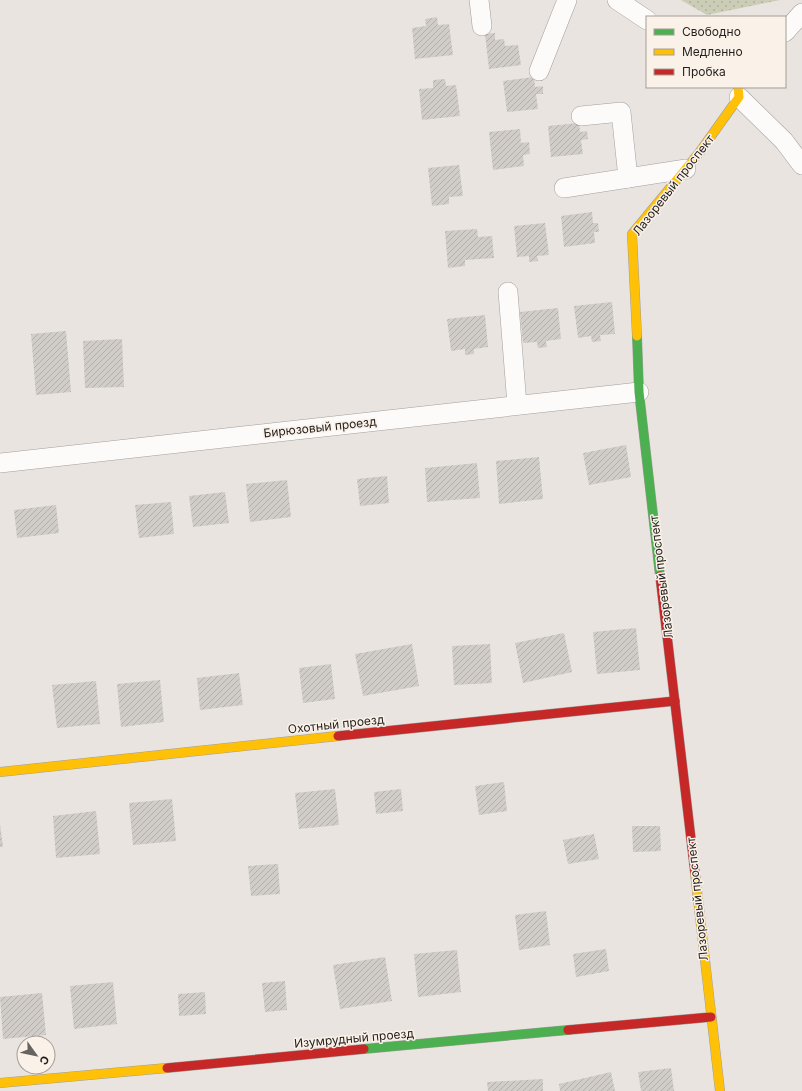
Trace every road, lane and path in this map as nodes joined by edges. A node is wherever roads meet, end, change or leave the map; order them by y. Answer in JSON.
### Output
{"nodes":[{"id":1,"x":479,"y":0,"type":"edge"},
{"id":2,"x":567,"y":0,"type":"edge"},
{"id":3,"x":617,"y":0,"type":"edge"},
{"id":4,"x":802,"y":13,"type":"edge"},
{"id":5,"x":646,"y":19,"type":"edge"},
{"id":6,"x":482,"y":26,"type":"dead end"},
{"id":7,"x":786,"y":31,"type":"edge"},
{"id":8,"x":539,"y":71,"type":"dead end"},
{"id":9,"x":738,"y":92,"type":"edge"},
{"id":10,"x":581,"y":116,"type":"dead end"},
{"id":11,"x":793,"y":140,"type":"edge"},
{"id":12,"x":802,"y":165,"type":"edge"},
{"id":13,"x":686,"y":169,"type":"junction"},
{"id":14,"x":628,"y":178,"type":"junction"},
{"id":15,"x":564,"y":188,"type":"dead end"},
{"id":16,"x":508,"y":292,"type":"dead end"},
{"id":17,"x":639,"y":392,"type":"junction"},
{"id":18,"x":517,"y":405,"type":"junction"},
{"id":19,"x":0,"y":464,"type":"edge"},
{"id":20,"x":675,"y":701,"type":"junction"},
{"id":21,"x":0,"y":772,"type":"edge"},
{"id":22,"x":711,"y":1017,"type":"junction"},
{"id":23,"x":0,"y":1083,"type":"edge"},
{"id":24,"x":720,"y":1091,"type":"edge"}],
"edges":[{"from":1,"to":6,"type":"street"},
{"from":2,"to":8,"type":"street"},
{"from":3,"to":5,"type":"street"},
{"from":4,"to":7,"type":"street"},
{"from":9,"to":11,"type":"street","name":"Лазоревый проспект"},
{"from":9,"to":13,"type":"street","name":"Лазоревый проспект"},
{"from":10,"to":14,"type":"street"},
{"from":11,"to":12,"type":"street","name":"Лазоревый проспект"},
{"from":13,"to":14,"type":"street"},
{"from":13,"to":17,"type":"street","name":"Лазоревый проспект"},
{"from":14,"to":15,"type":"street"},
{"from":16,"to":18,"type":"street"},
{"from":17,"to":18,"type":"street","name":"Бирюзовый проезд"},
{"from":17,"to":20,"type":"street","name":"Лазоревый проспект"},
{"from":18,"to":19,"type":"street","name":"Бирюзовый проезд"},
{"from":20,"to":21,"type":"street","name":"Охотный проезд"},
{"from":20,"to":22,"type":"street","name":"Лазоревый проспект"},
{"from":22,"to":23,"type":"street","name":"Изумрудный проезд"},
{"from":22,"to":24,"type":"street","name":"Лазоревый проспект"}]}
